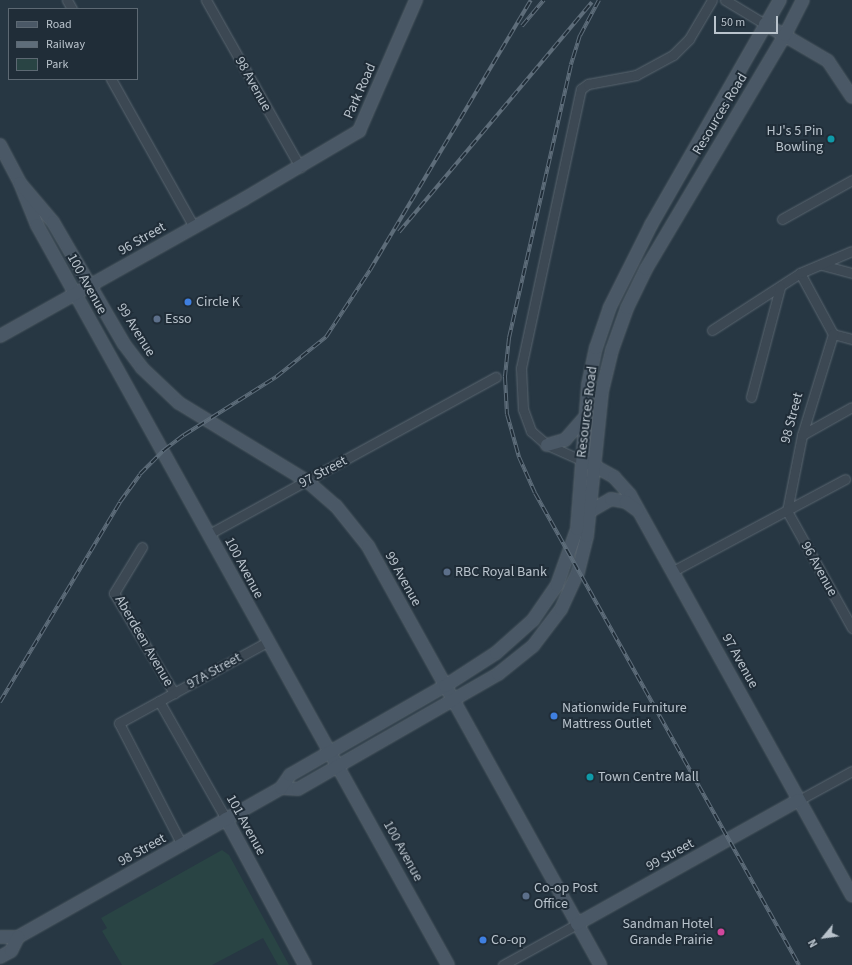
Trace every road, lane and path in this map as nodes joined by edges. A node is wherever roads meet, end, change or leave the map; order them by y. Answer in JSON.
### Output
{"nodes":[{"id":1,"x":207,"y":0,"type":"edge"},
{"id":2,"x":416,"y":0,"type":"edge"},
{"id":3,"x":712,"y":0,"type":"edge"},
{"id":4,"x":725,"y":0,"type":"edge"},
{"id":5,"x":780,"y":0,"type":"edge"},
{"id":6,"x":803,"y":0,"type":"edge"},
{"id":7,"x":765,"y":24,"type":"junction"},
{"id":8,"x":785,"y":35,"type":"junction"},
{"id":9,"x":112,"y":80,"type":"edge"},
{"id":10,"x":852,"y":97,"type":"edge"},
{"id":11,"x":0,"y":145,"type":"edge"},
{"id":12,"x":300,"y":167,"type":"junction"},
{"id":13,"x":852,"y":180,"type":"edge"},
{"id":14,"x":20,"y":182,"type":"junction"},
{"id":15,"x":782,"y":219,"type":"dead end"},
{"id":16,"x":194,"y":227,"type":"junction"},
{"id":17,"x":852,"y":251,"type":"edge"},
{"id":18,"x":822,"y":265,"type":"junction"},
{"id":19,"x":800,"y":273,"type":"junction"},
{"id":20,"x":852,"y":273,"type":"edge"},
{"id":21,"x":92,"y":285,"type":"junction"},
{"id":22,"x":780,"y":287,"type":"junction"},
{"id":23,"x":76,"y":295,"type":"junction"},
{"id":24,"x":712,"y":330,"type":"dead end"},
{"id":25,"x":833,"y":334,"type":"junction"},
{"id":26,"x":0,"y":336,"type":"edge"},
{"id":27,"x":852,"y":339,"type":"edge"},
{"id":28,"x":496,"y":376,"type":"dead end"},
{"id":29,"x":751,"y":397,"type":"dead end"},
{"id":30,"x":852,"y":407,"type":"edge"},
{"id":31,"x":584,"y":418,"type":"junction"},
{"id":32,"x":802,"y":435,"type":"junction"},
{"id":33,"x":547,"y":445,"type":"junction"},
{"id":34,"x":581,"y":460,"type":"junction"},
{"id":35,"x":596,"y":465,"type":"junction"},
{"id":36,"x":845,"y":479,"type":"dead end"},
{"id":37,"x":307,"y":481,"type":"junction"},
{"id":38,"x":592,"y":510,"type":"junction"},
{"id":39,"x":639,"y":511,"type":"junction"},
{"id":40,"x":787,"y":511,"type":"junction"},
{"id":41,"x":209,"y":534,"type":"junction"},
{"id":42,"x":142,"y":547,"type":"dead end"},
{"id":43,"x":673,"y":571,"type":"junction"},
{"id":44,"x":852,"y":628,"type":"edge"},
{"id":45,"x":267,"y":642,"type":"junction"},
{"id":46,"x":445,"y":686,"type":"junction"},
{"id":47,"x":174,"y":693,"type":"junction"},
{"id":48,"x":159,"y":701,"type":"junction"},
{"id":49,"x":453,"y":701,"type":"junction"},
{"id":50,"x":330,"y":752,"type":"junction"},
{"id":51,"x":339,"y":766,"type":"junction"},
{"id":52,"x":852,"y":771,"type":"edge"},
{"id":53,"x":281,"y":788,"type":"junction"},
{"id":54,"x":799,"y":800,"type":"junction"},
{"id":55,"x":226,"y":819,"type":"junction"},
{"id":56,"x":182,"y":844,"type":"junction"},
{"id":57,"x":852,"y":896,"type":"edge"},
{"id":58,"x":577,"y":924,"type":"junction"},
{"id":59,"x":0,"y":937,"type":"edge"},
{"id":60,"x":18,"y":937,"type":"junction"},
{"id":61,"x":0,"y":957,"type":"edge"},
{"id":62,"x":305,"y":965,"type":"edge"},
{"id":63,"x":448,"y":965,"type":"edge"},
{"id":64,"x":503,"y":965,"type":"edge"},
{"id":65,"x":600,"y":965,"type":"edge"}],
"edges":[{"from":1,"to":12,"type":"street","name":"98 Avenue"},
{"from":2,"to":12,"type":"main road","name":"Park Road"},
{"from":3,"to":33,"type":"street"},
{"from":4,"to":7,"type":"street"},
{"from":5,"to":7,"type":"main road","name":"Resources Road"},
{"from":6,"to":8,"type":"main road","name":"Resources Road"},
{"from":7,"to":8,"type":"main road"},
{"from":7,"to":31,"type":"main road","name":"Resources Road"},
{"from":8,"to":10,"type":"main road"},
{"from":8,"to":35,"type":"main road","name":"Resources Road"},
{"from":9,"to":16,"type":"street"},
{"from":11,"to":14,"type":"main road","name":"100 Avenue"},
{"from":12,"to":16,"type":"main road","name":"96 Street"},
{"from":13,"to":15,"type":"street"},
{"from":14,"to":21,"type":"main road","name":"100 Avenue"},
{"from":14,"to":23,"type":"main road","name":"100 Avenue"},
{"from":16,"to":21,"type":"main road","name":"96 Street"},
{"from":17,"to":18,"type":"street"},
{"from":18,"to":19,"type":"street"},
{"from":18,"to":20,"type":"street"},
{"from":19,"to":22,"type":"street"},
{"from":19,"to":25,"type":"street"},
{"from":21,"to":23,"type":"main road","name":"96 Street"},
{"from":21,"to":37,"type":"main road","name":"99 Avenue"},
{"from":22,"to":24,"type":"street"},
{"from":22,"to":29,"type":"street"},
{"from":23,"to":26,"type":"main road","name":"96 Street"},
{"from":23,"to":41,"type":"main road","name":"100 Avenue"},
{"from":25,"to":27,"type":"street"},
{"from":25,"to":32,"type":"street","name":"98 Street"},
{"from":28,"to":37,"type":"street","name":"97 Street"},
{"from":30,"to":32,"type":"street"},
{"from":31,"to":33,"type":"main road"},
{"from":31,"to":34,"type":"main road","name":"Resources Road"},
{"from":32,"to":40,"type":"street","name":"98 Street"},
{"from":33,"to":34,"type":"street"},
{"from":34,"to":35,"type":"main road","name":"97 Avenue"},
{"from":34,"to":46,"type":"main road","name":"Resources Road"},
{"from":35,"to":38,"type":"main road","name":"Resources Road"},
{"from":35,"to":39,"type":"main road","name":"97 Avenue"},
{"from":36,"to":40,"type":"street"},
{"from":37,"to":41,"type":"street","name":"97 Street"},
{"from":37,"to":46,"type":"main road","name":"99 Avenue"},
{"from":38,"to":39,"type":"main road"},
{"from":38,"to":49,"type":"main road","name":"Resources Road"},
{"from":39,"to":43,"type":"main road","name":"97 Avenue"},
{"from":40,"to":43,"type":"street"},
{"from":40,"to":44,"type":"street","name":"96 Avenue"},
{"from":41,"to":45,"type":"main road","name":"100 Avenue"},
{"from":42,"to":47,"type":"street","name":"Aberdeen Avenue"},
{"from":43,"to":54,"type":"main road","name":"97 Avenue"},
{"from":45,"to":47,"type":"street","name":"97A Street"},
{"from":45,"to":50,"type":"main road","name":"100 Avenue"},
{"from":46,"to":49,"type":"main road","name":"99 Avenue"},
{"from":46,"to":50,"type":"main road","name":"98 Street"},
{"from":47,"to":48,"type":"street","name":"97A Street"},
{"from":48,"to":55,"type":"street","name":"101 Avenue"},
{"from":48,"to":56,"type":"street","name":"97A Street"},
{"from":49,"to":51,"type":"main road","name":"98 Street"},
{"from":49,"to":58,"type":"main road","name":"99 Avenue"},
{"from":50,"to":51,"type":"main road","name":"100 Avenue"},
{"from":50,"to":53,"type":"main road","name":"98 Street"},
{"from":51,"to":53,"type":"main road","name":"98 Street"},
{"from":51,"to":63,"type":"main road","name":"100 Avenue"},
{"from":52,"to":54,"type":"street","name":"99 Street"},
{"from":53,"to":55,"type":"main road","name":"98 Street"},
{"from":54,"to":57,"type":"main road","name":"97 Avenue"},
{"from":54,"to":58,"type":"main road","name":"99 Street"},
{"from":55,"to":56,"type":"main road","name":"98 Street"},
{"from":55,"to":62,"type":"main road","name":"101 Avenue"},
{"from":56,"to":60,"type":"main road","name":"98 Street"},
{"from":58,"to":64,"type":"street","name":"99 Street"},
{"from":58,"to":65,"type":"main road","name":"99 Avenue"},
{"from":59,"to":60,"type":"main road","name":"98 Street"},
{"from":60,"to":61,"type":"main road","name":"98 Street"}]}
